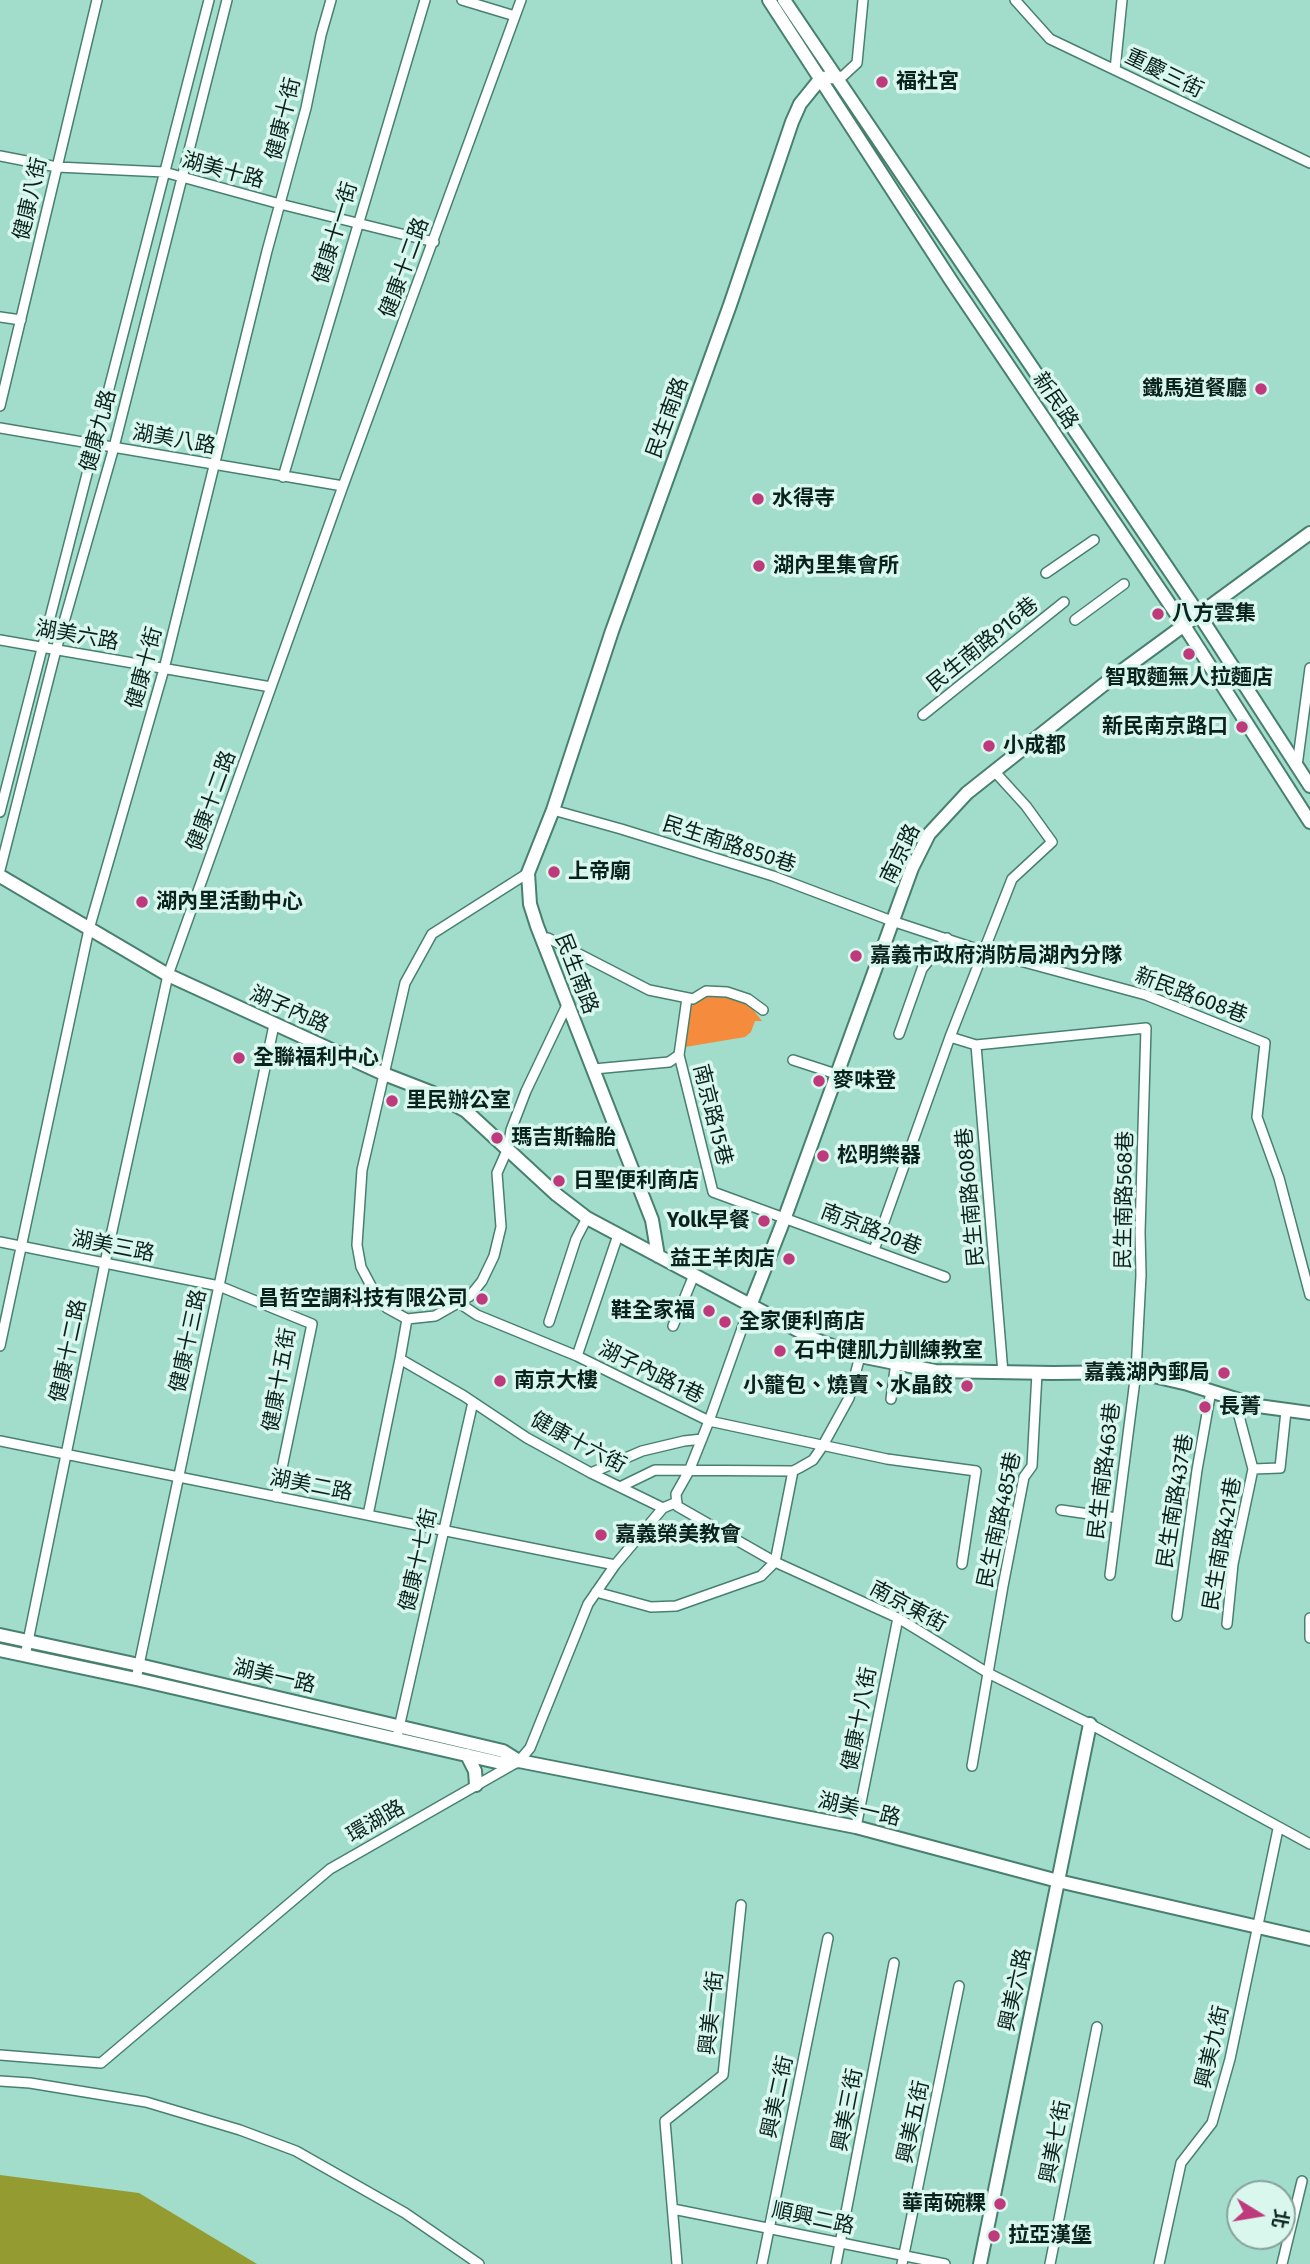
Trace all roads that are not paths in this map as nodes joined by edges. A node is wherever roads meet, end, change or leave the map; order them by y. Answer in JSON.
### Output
{"nodes":[{"id":1,"x":97,"y":0,"type":"edge"},
{"id":2,"x":209,"y":0,"type":"edge"},
{"id":3,"x":227,"y":0,"type":"edge"},
{"id":4,"x":331,"y":0,"type":"edge"},
{"id":5,"x":425,"y":0,"type":"edge"},
{"id":6,"x":462,"y":0,"type":"edge"},
{"id":7,"x":521,"y":0,"type":"edge"},
{"id":8,"x":769,"y":0,"type":"edge"},
{"id":9,"x":784,"y":0,"type":"edge"},
{"id":10,"x":863,"y":0,"type":"edge"},
{"id":11,"x":1015,"y":0,"type":"edge"},
{"id":12,"x":1122,"y":0,"type":"edge"},
{"id":13,"x":515,"y":16,"type":"junction"},
{"id":14,"x":1115,"y":70,"type":"junction"},
{"id":15,"x":835,"y":77,"type":"junction"},
{"id":16,"x":821,"y":78,"type":"junction"},
{"id":17,"x":0,"y":156,"type":"edge"},
{"id":18,"x":1310,"y":163,"type":"edge"},
{"id":19,"x":57,"y":167,"type":"junction"},
{"id":20,"x":164,"y":172,"type":"junction"},
{"id":21,"x":184,"y":177,"type":"junction"},
{"id":22,"x":280,"y":204,"type":"junction"},
{"id":23,"x":357,"y":224,"type":"junction"},
{"id":24,"x":433,"y":242,"type":"junction"},
{"id":25,"x":0,"y":317,"type":"edge"},
{"id":26,"x":20,"y":320,"type":"junction"},
{"id":27,"x":0,"y":406,"type":"edge"},
{"id":28,"x":0,"y":428,"type":"edge"},
{"id":29,"x":94,"y":444,"type":"junction"},
{"id":30,"x":114,"y":447,"type":"junction"},
{"id":31,"x":214,"y":465,"type":"junction"},
{"id":32,"x":283,"y":477,"type":"junction"},
{"id":33,"x":343,"y":486,"type":"junction"},
{"id":34,"x":1310,"y":533,"type":"edge"},
{"id":35,"x":1094,"y":540,"type":"dead end"},
{"id":36,"x":1046,"y":573,"type":"dead end"},
{"id":37,"x":1124,"y":584,"type":"dead end"},
{"id":38,"x":1064,"y":602,"type":"dead end"},
{"id":39,"x":1198,"y":613,"type":"junction"},
{"id":40,"x":1075,"y":620,"type":"dead end"},
{"id":41,"x":1182,"y":624,"type":"junction"},
{"id":42,"x":0,"y":640,"type":"edge"},
{"id":43,"x":42,"y":648,"type":"junction"},
{"id":44,"x":55,"y":650,"type":"junction"},
{"id":45,"x":164,"y":668,"type":"junction"},
{"id":46,"x":1310,"y":668,"type":"edge"},
{"id":47,"x":271,"y":687,"type":"junction"},
{"id":48,"x":922,"y":715,"type":"dead end"},
{"id":49,"x":1297,"y":766,"type":"junction"},
{"id":50,"x":995,"y":772,"type":"junction"},
{"id":51,"x":1310,"y":786,"type":"edge"},
{"id":52,"x":553,"y":810,"type":"junction"},
{"id":53,"x":0,"y":812,"type":"edge"},
{"id":54,"x":1310,"y":822,"type":"edge"},
{"id":55,"x":0,"y":870,"type":"edge"},
{"id":56,"x":528,"y":873,"type":"junction"},
{"id":57,"x":0,"y":876,"type":"edge"},
{"id":58,"x":892,"y":922,"type":"junction"},
{"id":59,"x":89,"y":929,"type":"junction"},
{"id":60,"x":947,"y":938,"type":"junction"},
{"id":61,"x":542,"y":939,"type":"junction"},
{"id":62,"x":983,"y":951,"type":"junction"},
{"id":63,"x":168,"y":975,"type":"junction"},
{"id":64,"x":687,"y":998,"type":"junction"},
{"id":65,"x":568,"y":1005,"type":"junction"},
{"id":66,"x":763,"y":1010,"type":"dead end"},
{"id":67,"x":274,"y":1025,"type":"junction"},
{"id":68,"x":899,"y":1034,"type":"dead end"},
{"id":69,"x":950,"y":1037,"type":"junction"},
{"id":70,"x":976,"y":1045,"type":"junction"},
{"id":71,"x":679,"y":1055,"type":"junction"},
{"id":72,"x":793,"y":1060,"type":"dead end"},
{"id":73,"x":594,"y":1069,"type":"junction"},
{"id":74,"x":836,"y":1073,"type":"junction"},
{"id":75,"x":384,"y":1074,"type":"junction"},
{"id":76,"x":509,"y":1148,"type":"junction"},
{"id":77,"x":785,"y":1217,"type":"junction"},
{"id":78,"x":587,"y":1218,"type":"junction"},
{"id":79,"x":618,"y":1235,"type":"junction"},
{"id":80,"x":0,"y":1242,"type":"edge"},
{"id":81,"x":23,"y":1247,"type":"junction"},
{"id":82,"x":874,"y":1250,"type":"junction"},
{"id":83,"x":658,"y":1256,"type":"junction"},
{"id":84,"x":106,"y":1263,"type":"junction"},
{"id":85,"x":694,"y":1275,"type":"junction"},
{"id":86,"x":945,"y":1277,"type":"dead end"},
{"id":87,"x":219,"y":1286,"type":"junction"},
{"id":88,"x":1310,"y":1295,"type":"edge"},
{"id":89,"x":459,"y":1303,"type":"junction"},
{"id":90,"x":750,"y":1306,"type":"junction"},
{"id":91,"x":407,"y":1319,"type":"junction"},
{"id":92,"x":549,"y":1322,"type":"dead end"},
{"id":93,"x":673,"y":1326,"type":"dead end"},
{"id":94,"x":0,"y":1346,"type":"edge"},
{"id":95,"x":577,"y":1356,"type":"junction"},
{"id":96,"x":860,"y":1356,"type":"junction"},
{"id":97,"x":400,"y":1359,"type":"junction"},
{"id":98,"x":896,"y":1362,"type":"junction"},
{"id":99,"x":1136,"y":1372,"type":"junction"},
{"id":100,"x":1003,"y":1373,"type":"junction"},
{"id":101,"x":1037,"y":1373,"type":"junction"},
{"id":102,"x":1211,"y":1391,"type":"junction"},
{"id":103,"x":1234,"y":1397,"type":"junction"},
{"id":104,"x":891,"y":1399,"type":"dead end"},
{"id":105,"x":473,"y":1402,"type":"junction"},
{"id":106,"x":1286,"y":1411,"type":"junction"},
{"id":107,"x":1310,"y":1413,"type":"edge"},
{"id":108,"x":709,"y":1421,"type":"junction"},
{"id":109,"x":702,"y":1439,"type":"junction"},
{"id":110,"x":0,"y":1441,"type":"edge"},
{"id":111,"x":822,"y":1447,"type":"junction"},
{"id":112,"x":66,"y":1455,"type":"junction"},
{"id":113,"x":1253,"y":1469,"type":"junction"},
{"id":114,"x":689,"y":1471,"type":"junction"},
{"id":115,"x":793,"y":1471,"type":"junction"},
{"id":116,"x":591,"y":1473,"type":"junction"},
{"id":117,"x":178,"y":1477,"type":"junction"},
{"id":118,"x":622,"y":1486,"type":"junction"},
{"id":119,"x":276,"y":1497,"type":"junction"},
{"id":120,"x":677,"y":1502,"type":"junction"},
{"id":121,"x":663,"y":1508,"type":"junction"},
{"id":122,"x":1061,"y":1510,"type":"dead end"},
{"id":123,"x":368,"y":1515,"type":"junction"},
{"id":124,"x":1117,"y":1518,"type":"junction"},
{"id":125,"x":443,"y":1531,"type":"junction"},
{"id":126,"x":775,"y":1562,"type":"junction"},
{"id":127,"x":961,"y":1564,"type":"dead end"},
{"id":128,"x":615,"y":1565,"type":"junction"},
{"id":129,"x":1110,"y":1575,"type":"dead end"},
{"id":130,"x":596,"y":1592,"type":"junction"},
{"id":131,"x":1177,"y":1616,"type":"dead end"},
{"id":132,"x":898,"y":1618,"type":"junction"},
{"id":133,"x":1310,"y":1618,"type":"edge"},
{"id":134,"x":1227,"y":1624,"type":"dead end"},
{"id":135,"x":0,"y":1635,"type":"edge"},
{"id":136,"x":1310,"y":1638,"type":"edge"},
{"id":137,"x":29,"y":1641,"type":"junction"},
{"id":138,"x":0,"y":1650,"type":"edge"},
{"id":139,"x":25,"y":1656,"type":"junction"},
{"id":140,"x":139,"y":1665,"type":"junction"},
{"id":141,"x":988,"y":1673,"type":"junction"},
{"id":142,"x":136,"y":1679,"type":"junction"},
{"id":143,"x":1090,"y":1724,"type":"junction"},
{"id":144,"x":398,"y":1733,"type":"junction"},
{"id":145,"x":467,"y":1755,"type":"junction"},
{"id":146,"x":502,"y":1757,"type":"junction"},
{"id":147,"x":519,"y":1761,"type":"junction"},
{"id":148,"x":972,"y":1766,"type":"dead end"},
{"id":149,"x":476,"y":1785,"type":"junction"},
{"id":150,"x":856,"y":1827,"type":"junction"},
{"id":151,"x":1278,"y":1829,"type":"junction"},
{"id":152,"x":1310,"y":1844,"type":"edge"},
{"id":153,"x":1058,"y":1881,"type":"junction"},
{"id":154,"x":741,"y":1905,"type":"dead end"},
{"id":155,"x":1257,"y":1925,"type":"junction"},
{"id":156,"x":828,"y":1938,"type":"dead end"},
{"id":157,"x":1310,"y":1939,"type":"edge"},
{"id":158,"x":894,"y":1963,"type":"dead end"},
{"id":159,"x":959,"y":1986,"type":"dead end"},
{"id":160,"x":1097,"y":2027,"type":"dead end"},
{"id":161,"x":0,"y":2055,"type":"edge"},
{"id":162,"x":0,"y":2081,"type":"edge"},
{"id":163,"x":1301,"y":2181,"type":"dead end"},
{"id":164,"x":673,"y":2208,"type":"junction"},
{"id":165,"x":769,"y":2228,"type":"junction"},
{"id":166,"x":840,"y":2244,"type":"junction"},
{"id":167,"x":903,"y":2260,"type":"edge"},
{"id":168,"x":479,"y":2264,"type":"edge"},
{"id":169,"x":677,"y":2264,"type":"edge"},
{"id":170,"x":762,"y":2264,"type":"edge"},
{"id":171,"x":836,"y":2264,"type":"edge"},
{"id":172,"x":945,"y":2264,"type":"edge"},
{"id":173,"x":980,"y":2264,"type":"edge"},
{"id":174,"x":1050,"y":2264,"type":"edge"},
{"id":175,"x":1159,"y":2264,"type":"edge"},
{"id":176,"x":1282,"y":2264,"type":"edge"}],
"edges":[{"from":1,"to":19,"type":"street","name":"健康八街"},
{"from":2,"to":20,"type":"street"},
{"from":3,"to":21,"type":"street","name":"健康九路"},
{"from":4,"to":22,"type":"street","name":"健康十街"},
{"from":5,"to":23,"type":"street","name":"健康十一街"},
{"from":6,"to":13,"type":"street"},
{"from":7,"to":13,"type":"street","name":"健康十二路"},
{"from":8,"to":16,"type":"street","name":"新民路"},
{"from":9,"to":15,"type":"street","name":"新民路"},
{"from":10,"to":15,"type":"street"},
{"from":11,"to":14,"type":"street","name":"重慶三街"},
{"from":12,"to":14,"type":"street"},
{"from":13,"to":24,"type":"street","name":"健康十二路"},
{"from":14,"to":18,"type":"street","name":"重慶三街"},
{"from":15,"to":16,"type":"street"},
{"from":15,"to":39,"type":"street","name":"新民路"},
{"from":16,"to":41,"type":"street","name":"新民路"},
{"from":16,"to":52,"type":"street","name":"民生南路"},
{"from":17,"to":19,"type":"street","name":"湖美十路"},
{"from":19,"to":20,"type":"street","name":"湖美十路"},
{"from":19,"to":26,"type":"street","name":"健康八街"},
{"from":20,"to":21,"type":"street","name":"湖美十路"},
{"from":20,"to":29,"type":"street"},
{"from":21,"to":22,"type":"street","name":"湖美十路"},
{"from":21,"to":30,"type":"street","name":"健康九路"},
{"from":22,"to":23,"type":"street","name":"湖美十路"},
{"from":22,"to":31,"type":"street","name":"健康十街"},
{"from":23,"to":24,"type":"street","name":"湖美十路"},
{"from":23,"to":32,"type":"street","name":"健康十一街"},
{"from":24,"to":33,"type":"street","name":"健康十二路"},
{"from":25,"to":26,"type":"street"},
{"from":26,"to":27,"type":"street","name":"健康八街"},
{"from":28,"to":29,"type":"street","name":"湖美八路"},
{"from":29,"to":30,"type":"street","name":"湖美八路"},
{"from":29,"to":43,"type":"street"},
{"from":30,"to":31,"type":"street","name":"湖美八路"},
{"from":30,"to":44,"type":"street","name":"健康九路"},
{"from":31,"to":32,"type":"street","name":"湖美八路"},
{"from":31,"to":45,"type":"street","name":"健康十街"},
{"from":32,"to":33,"type":"street","name":"湖美八路"},
{"from":33,"to":47,"type":"street","name":"健康十二路"},
{"from":34,"to":39,"type":"street","name":"南京路"},
{"from":35,"to":36,"type":"street"},
{"from":37,"to":40,"type":"street"},
{"from":38,"to":48,"type":"street","name":"民生南路916巷"},
{"from":39,"to":41,"type":"street","name":"南京路"},
{"from":39,"to":49,"type":"street","name":"新民路"},
{"from":41,"to":50,"type":"street","name":"南京路"},
{"from":41,"to":54,"type":"street","name":"新民路"},
{"from":42,"to":43,"type":"street","name":"湖美六路"},
{"from":43,"to":44,"type":"street","name":"湖美六路"},
{"from":43,"to":53,"type":"street"},
{"from":44,"to":45,"type":"street","name":"湖美六路"},
{"from":44,"to":55,"type":"street","name":"健康九路"},
{"from":45,"to":47,"type":"street","name":"湖美六路"},
{"from":45,"to":59,"type":"street","name":"健康十街"},
{"from":46,"to":49,"type":"street"},
{"from":47,"to":63,"type":"street","name":"健康十二路"},
{"from":49,"to":51,"type":"street","name":"新民路"},
{"from":50,"to":58,"type":"street","name":"南京路"},
{"from":50,"to":62,"type":"street"},
{"from":52,"to":56,"type":"street","name":"民生南路"},
{"from":52,"to":58,"type":"street","name":"民生南路850巷"},
{"from":56,"to":61,"type":"street","name":"民生南路"},
{"from":56,"to":75,"type":"street"},
{"from":57,"to":59,"type":"street","name":"湖子內路"},
{"from":58,"to":60,"type":"street","name":"民生南路850巷"},
{"from":58,"to":74,"type":"street","name":"南京路"},
{"from":59,"to":63,"type":"street","name":"湖子內路"},
{"from":59,"to":81,"type":"street","name":"健康十街"},
{"from":60,"to":62,"type":"street","name":"新民路608巷"},
{"from":60,"to":68,"type":"street"},
{"from":61,"to":64,"type":"street"},
{"from":61,"to":65,"type":"street","name":"民生南路"},
{"from":62,"to":69,"type":"street"},
{"from":62,"to":88,"type":"street","name":"新民路608巷"},
{"from":63,"to":67,"type":"street","name":"湖子內路"},
{"from":63,"to":84,"type":"street","name":"健康十二路"},
{"from":64,"to":66,"type":"street"},
{"from":64,"to":71,"type":"street","name":"南京路15巷"},
{"from":65,"to":73,"type":"street","name":"民生南路"},
{"from":65,"to":76,"type":"street"},
{"from":67,"to":75,"type":"street","name":"湖子內路"},
{"from":67,"to":87,"type":"street","name":"健康十三路"},
{"from":69,"to":70,"type":"street"},
{"from":69,"to":82,"type":"street"},
{"from":70,"to":99,"type":"street","name":"民生南路568巷"},
{"from":70,"to":100,"type":"street","name":"民生南路608巷"},
{"from":71,"to":73,"type":"street","name":"南京路15巷"},
{"from":71,"to":77,"type":"street","name":"南京路15巷"},
{"from":72,"to":74,"type":"street"},
{"from":73,"to":83,"type":"street","name":"民生南路"},
{"from":74,"to":77,"type":"street","name":"南京路"},
{"from":75,"to":76,"type":"street","name":"湖子內路"},
{"from":75,"to":91,"type":"street"},
{"from":76,"to":78,"type":"street","name":"湖子內路"},
{"from":76,"to":89,"type":"street"},
{"from":77,"to":82,"type":"street","name":"南京路20巷"},
{"from":77,"to":90,"type":"street","name":"南京路"},
{"from":78,"to":79,"type":"street","name":"湖子內路"},
{"from":78,"to":92,"type":"street"},
{"from":79,"to":83,"type":"street","name":"湖子內路"},
{"from":79,"to":95,"type":"street","name":"湖子內路1巷"},
{"from":80,"to":81,"type":"street","name":"湖美三路"},
{"from":81,"to":84,"type":"street","name":"湖美三路"},
{"from":81,"to":94,"type":"street","name":"健康十街"},
{"from":82,"to":86,"type":"street","name":"南京路20巷"},
{"from":83,"to":85,"type":"street"},
{"from":84,"to":87,"type":"street","name":"湖美三路"},
{"from":84,"to":112,"type":"street","name":"健康十二路"},
{"from":85,"to":90,"type":"street"},
{"from":85,"to":93,"type":"street"},
{"from":87,"to":117,"type":"street","name":"健康十三路"},
{"from":87,"to":119,"type":"street","name":"健康十五街"},
{"from":89,"to":91,"type":"street"},
{"from":89,"to":95,"type":"street","name":"湖子內路1巷"},
{"from":90,"to":96,"type":"street"},
{"from":90,"to":108,"type":"street"},
{"from":91,"to":97,"type":"street"},
{"from":95,"to":108,"type":"street","name":"湖子內路1巷"},
{"from":96,"to":98,"type":"street"},
{"from":96,"to":111,"type":"street"},
{"from":97,"to":105,"type":"street","name":"健康十六街"},
{"from":97,"to":123,"type":"street"},
{"from":98,"to":100,"type":"street"},
{"from":98,"to":104,"type":"street"},
{"from":99,"to":101,"type":"street"},
{"from":99,"to":102,"type":"street"},
{"from":99,"to":124,"type":"street","name":"民生南路463巷"},
{"from":100,"to":101,"type":"street"},
{"from":101,"to":141,"type":"street","name":"民生南路485巷"},
{"from":102,"to":103,"type":"street"},
{"from":102,"to":131,"type":"street","name":"民生南路437巷"},
{"from":103,"to":106,"type":"street"},
{"from":103,"to":113,"type":"street","name":"民生南路421巷"},
{"from":105,"to":116,"type":"street","name":"健康十六街"},
{"from":105,"to":125,"type":"street","name":"健康十七街"},
{"from":106,"to":107,"type":"street"},
{"from":106,"to":113,"type":"street","name":"民生南路421巷"},
{"from":108,"to":109,"type":"street"},
{"from":108,"to":111,"type":"street","name":"湖子內路1巷"},
{"from":109,"to":114,"type":"street"},
{"from":109,"to":116,"type":"street"},
{"from":110,"to":112,"type":"street","name":"湖美二路"},
{"from":111,"to":115,"type":"street"},
{"from":111,"to":127,"type":"street","name":"湖子內路1巷"},
{"from":112,"to":117,"type":"street","name":"湖美二路"},
{"from":112,"to":137,"type":"street","name":"健康十二路"},
{"from":113,"to":134,"type":"street","name":"民生南路421巷"},
{"from":114,"to":115,"type":"street"},
{"from":114,"to":118,"type":"street"},
{"from":114,"to":120,"type":"street"},
{"from":115,"to":126,"type":"street"},
{"from":116,"to":118,"type":"street","name":"健康十六街"},
{"from":117,"to":119,"type":"street","name":"湖美二路"},
{"from":117,"to":140,"type":"street","name":"健康十三路"},
{"from":118,"to":121,"type":"street","name":"健康十六街"},
{"from":119,"to":123,"type":"street","name":"湖美二路"},
{"from":120,"to":121,"type":"street","name":"環湖路"},
{"from":120,"to":126,"type":"street","name":"南京東街"},
{"from":121,"to":128,"type":"street","name":"環湖路"},
{"from":122,"to":124,"type":"street"},
{"from":123,"to":125,"type":"street","name":"湖美二路"},
{"from":124,"to":129,"type":"street","name":"民生南路463巷"},
{"from":125,"to":128,"type":"street","name":"湖美二路"},
{"from":125,"to":144,"type":"street","name":"健康十七街"},
{"from":126,"to":130,"type":"street"},
{"from":126,"to":132,"type":"street","name":"南京東街"},
{"from":128,"to":130,"type":"street","name":"環湖路"},
{"from":130,"to":147,"type":"street","name":"環湖路"},
{"from":132,"to":141,"type":"street","name":"南京東街"},
{"from":132,"to":150,"type":"street","name":"健康十八街"},
{"from":133,"to":136,"type":"street"},
{"from":135,"to":137,"type":"street","name":"湖美一路"},
{"from":137,"to":139,"type":"street"},
{"from":137,"to":140,"type":"street","name":"湖美一路"},
{"from":138,"to":139,"type":"street"},
{"from":139,"to":142,"type":"street"},
{"from":140,"to":142,"type":"street"},
{"from":140,"to":144,"type":"street","name":"湖美一路"},
{"from":141,"to":143,"type":"street","name":"南京東街"},
{"from":141,"to":148,"type":"street","name":"民生南路485巷"},
{"from":142,"to":144,"type":"street"},
{"from":143,"to":151,"type":"street","name":"南京東街"},
{"from":143,"to":153,"type":"street","name":"興美六路"},
{"from":144,"to":145,"type":"street"},
{"from":144,"to":146,"type":"street","name":"湖美一路"},
{"from":145,"to":146,"type":"street"},
{"from":145,"to":149,"type":"street"},
{"from":146,"to":147,"type":"street","name":"湖美一路"},
{"from":147,"to":149,"type":"street","name":"環湖路"},
{"from":147,"to":150,"type":"street","name":"湖美一路"},
{"from":149,"to":161,"type":"street","name":"環湖路"},
{"from":150,"to":153,"type":"street","name":"湖美一路"},
{"from":151,"to":152,"type":"street","name":"南京東街"},
{"from":151,"to":155,"type":"street","name":"興美九街"},
{"from":153,"to":155,"type":"street","name":"湖美一路"},
{"from":153,"to":173,"type":"street","name":"興美六路"},
{"from":154,"to":164,"type":"street","name":"興美一街"},
{"from":155,"to":157,"type":"street","name":"湖美一路"},
{"from":155,"to":175,"type":"street","name":"興美九街"},
{"from":156,"to":165,"type":"street","name":"興美二街"},
{"from":158,"to":166,"type":"street","name":"興美三街"},
{"from":159,"to":167,"type":"street","name":"興美五街"},
{"from":160,"to":174,"type":"street","name":"興美七街"},
{"from":162,"to":168,"type":"street"},
{"from":163,"to":176,"type":"street"},
{"from":164,"to":165,"type":"street","name":"順興二路"},
{"from":164,"to":169,"type":"street","name":"興美一街"},
{"from":165,"to":166,"type":"street","name":"順興二路"},
{"from":165,"to":170,"type":"street","name":"興美二街"},
{"from":166,"to":167,"type":"street","name":"順興二路"},
{"from":166,"to":171,"type":"street","name":"興美三街"},
{"from":167,"to":172,"type":"street","name":"順興二路"}]}
